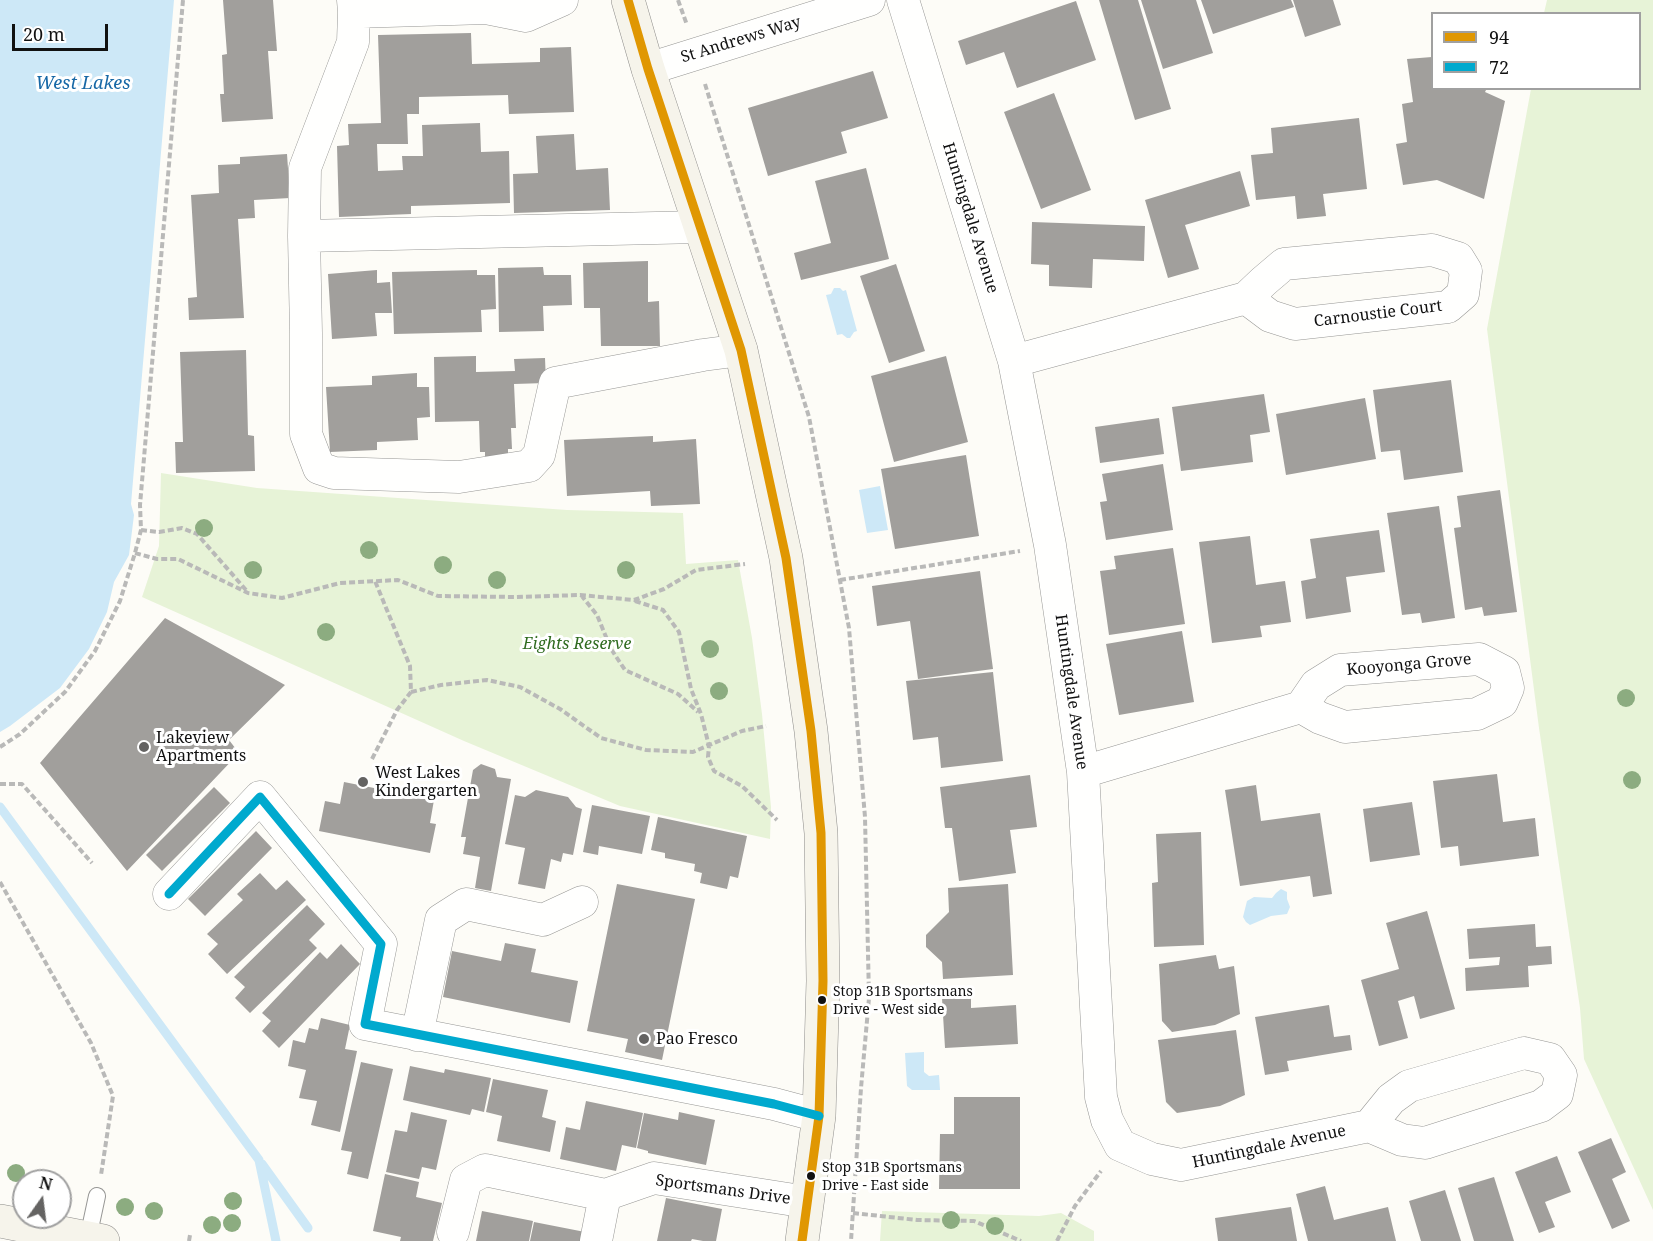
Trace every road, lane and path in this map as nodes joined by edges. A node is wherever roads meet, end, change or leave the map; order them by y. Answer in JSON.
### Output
{"nodes":[{"id":1,"x":183,"y":0,"type":"edge"},
{"id":2,"x":562,"y":0,"type":"edge"},
{"id":3,"x":628,"y":0,"type":"edge"},
{"id":4,"x":869,"y":0,"type":"edge"},
{"id":5,"x":903,"y":0,"type":"edge"},
{"id":6,"x":353,"y":6,"type":"edge"},
{"id":7,"x":648,"y":69,"type":"junction"},
{"id":8,"x":700,"y":228,"type":"junction"},
{"id":9,"x":304,"y":236,"type":"junction"},
{"id":10,"x":1246,"y":298,"type":"junction"},
{"id":11,"x":741,"y":350,"type":"junction"},
{"id":12,"x":1014,"y":362,"type":"junction"},
{"id":13,"x":141,"y":530,"type":"junction"},
{"id":14,"x":1022,"y":551,"type":"dead end"},
{"id":15,"x":135,"y":553,"type":"junction"},
{"id":16,"x":745,"y":564,"type":"dead end"},
{"id":17,"x":840,"y":580,"type":"dead end"},
{"id":18,"x":375,"y":581,"type":"junction"},
{"id":19,"x":248,"y":593,"type":"junction"},
{"id":20,"x":580,"y":595,"type":"junction"},
{"id":21,"x":634,"y":600,"type":"junction"},
{"id":22,"x":411,"y":692,"type":"junction"},
{"id":23,"x":1301,"y":707,"type":"junction"},
{"id":24,"x":701,"y":714,"type":"junction"},
{"id":25,"x":766,"y":726,"type":"dead end"},
{"id":26,"x":709,"y":746,"type":"junction"},
{"id":27,"x":0,"y":747,"type":"edge"},
{"id":28,"x":372,"y":759,"type":"dead end"},
{"id":29,"x":1083,"y":772,"type":"junction"},
{"id":30,"x":0,"y":784,"type":"edge"},
{"id":31,"x":777,"y":820,"type":"dead end"},
{"id":32,"x":92,"y":863,"type":"dead end"},
{"id":33,"x":0,"y":882,"type":"edge"},
{"id":34,"x":169,"y":894,"type":"dead end"},
{"id":35,"x":582,"y":902,"type":"dead end"},
{"id":36,"x":417,"y":1035,"type":"junction"},
{"id":37,"x":819,"y":1116,"type":"junction"},
{"id":38,"x":1369,"y":1126,"type":"junction"},
{"id":39,"x":1120,"y":1145,"type":"junction"},
{"id":40,"x":605,"y":1195,"type":"junction"},
{"id":41,"x":97,"y":1196,"type":"joint"},
{"id":42,"x":807,"y":1202,"type":"junction"},
{"id":43,"x":0,"y":1221,"type":"edge"},
{"id":44,"x":453,"y":1232,"type":"dead end"},
{"id":45,"x":190,"y":1235,"type":"dead end"},
{"id":46,"x":95,"y":1239,"type":"edge"},
{"id":47,"x":189,"y":1241,"type":"edge"},
{"id":48,"x":596,"y":1241,"type":"edge"},
{"id":49,"x":802,"y":1241,"type":"edge"},
{"id":50,"x":851,"y":1241,"type":"edge"},
{"id":51,"x":1021,"y":1241,"type":"edge"},
{"id":52,"x":1057,"y":1241,"type":"edge"}],
"edges":[{"from":1,"to":13,"type":"path"},
{"from":2,"to":6,"type":"street"},
{"from":3,"to":7,"type":"street","name":"Sportsmans Drive"},
{"from":4,"to":7,"type":"street","name":"St Andrews Way"},
{"from":5,"to":12,"type":"street","name":"Huntingdale Avenue"},
{"from":6,"to":9,"type":"street"},
{"from":7,"to":8,"type":"street","name":"Sportsmans Drive"},
{"from":8,"to":9,"type":"street"},
{"from":8,"to":11,"type":"street","name":"Sportsmans Drive"},
{"from":9,"to":11,"type":"street"},
{"from":10,"to":10,"type":"street","name":"Carnoustie Court"},
{"from":10,"to":12,"type":"street","name":"Carnoustie Court"},
{"from":11,"to":37,"type":"street","name":"Sportsmans Drive"},
{"from":12,"to":29,"type":"street","name":"Huntingdale Avenue"},
{"from":13,"to":15,"type":"path"},
{"from":13,"to":19,"type":"path"},
{"from":14,"to":17,"type":"path"},
{"from":15,"to":19,"type":"path"},
{"from":15,"to":27,"type":"path"},
{"from":16,"to":21,"type":"path"},
{"from":18,"to":19,"type":"path"},
{"from":18,"to":20,"type":"path"},
{"from":18,"to":22,"type":"path"},
{"from":20,"to":21,"type":"path"},
{"from":20,"to":24,"type":"path"},
{"from":21,"to":24,"type":"path"},
{"from":22,"to":26,"type":"path"},
{"from":22,"to":28,"type":"path"},
{"from":23,"to":23,"type":"street","name":"Kooyonga Grove"},
{"from":23,"to":29,"type":"street"},
{"from":24,"to":26,"type":"path"},
{"from":25,"to":26,"type":"path"},
{"from":26,"to":31,"type":"path"},
{"from":29,"to":39,"type":"street","name":"Huntingdale Avenue"},
{"from":30,"to":32,"type":"path"},
{"from":33,"to":41,"type":"path"},
{"from":34,"to":36,"type":"street"},
{"from":35,"to":36,"type":"street"},
{"from":36,"to":37,"type":"street"},
{"from":37,"to":42,"type":"street","name":"Sportsmans Drive"},
{"from":38,"to":38,"type":"street","name":"Huntingdale Avenue"},
{"from":38,"to":39,"type":"street","name":"Huntingdale Avenue"},
{"from":39,"to":52,"type":"path"},
{"from":40,"to":42,"type":"street","name":"Sportsmans Drive"},
{"from":40,"to":44,"type":"street"},
{"from":40,"to":48,"type":"street"},
{"from":41,"to":46,"type":"lane"},
{"from":42,"to":49,"type":"street","name":"Sportsmans Drive"},
{"from":43,"to":46,"type":"street"},
{"from":45,"to":47,"type":"path"},
{"from":50,"to":51,"type":"path"}]}
